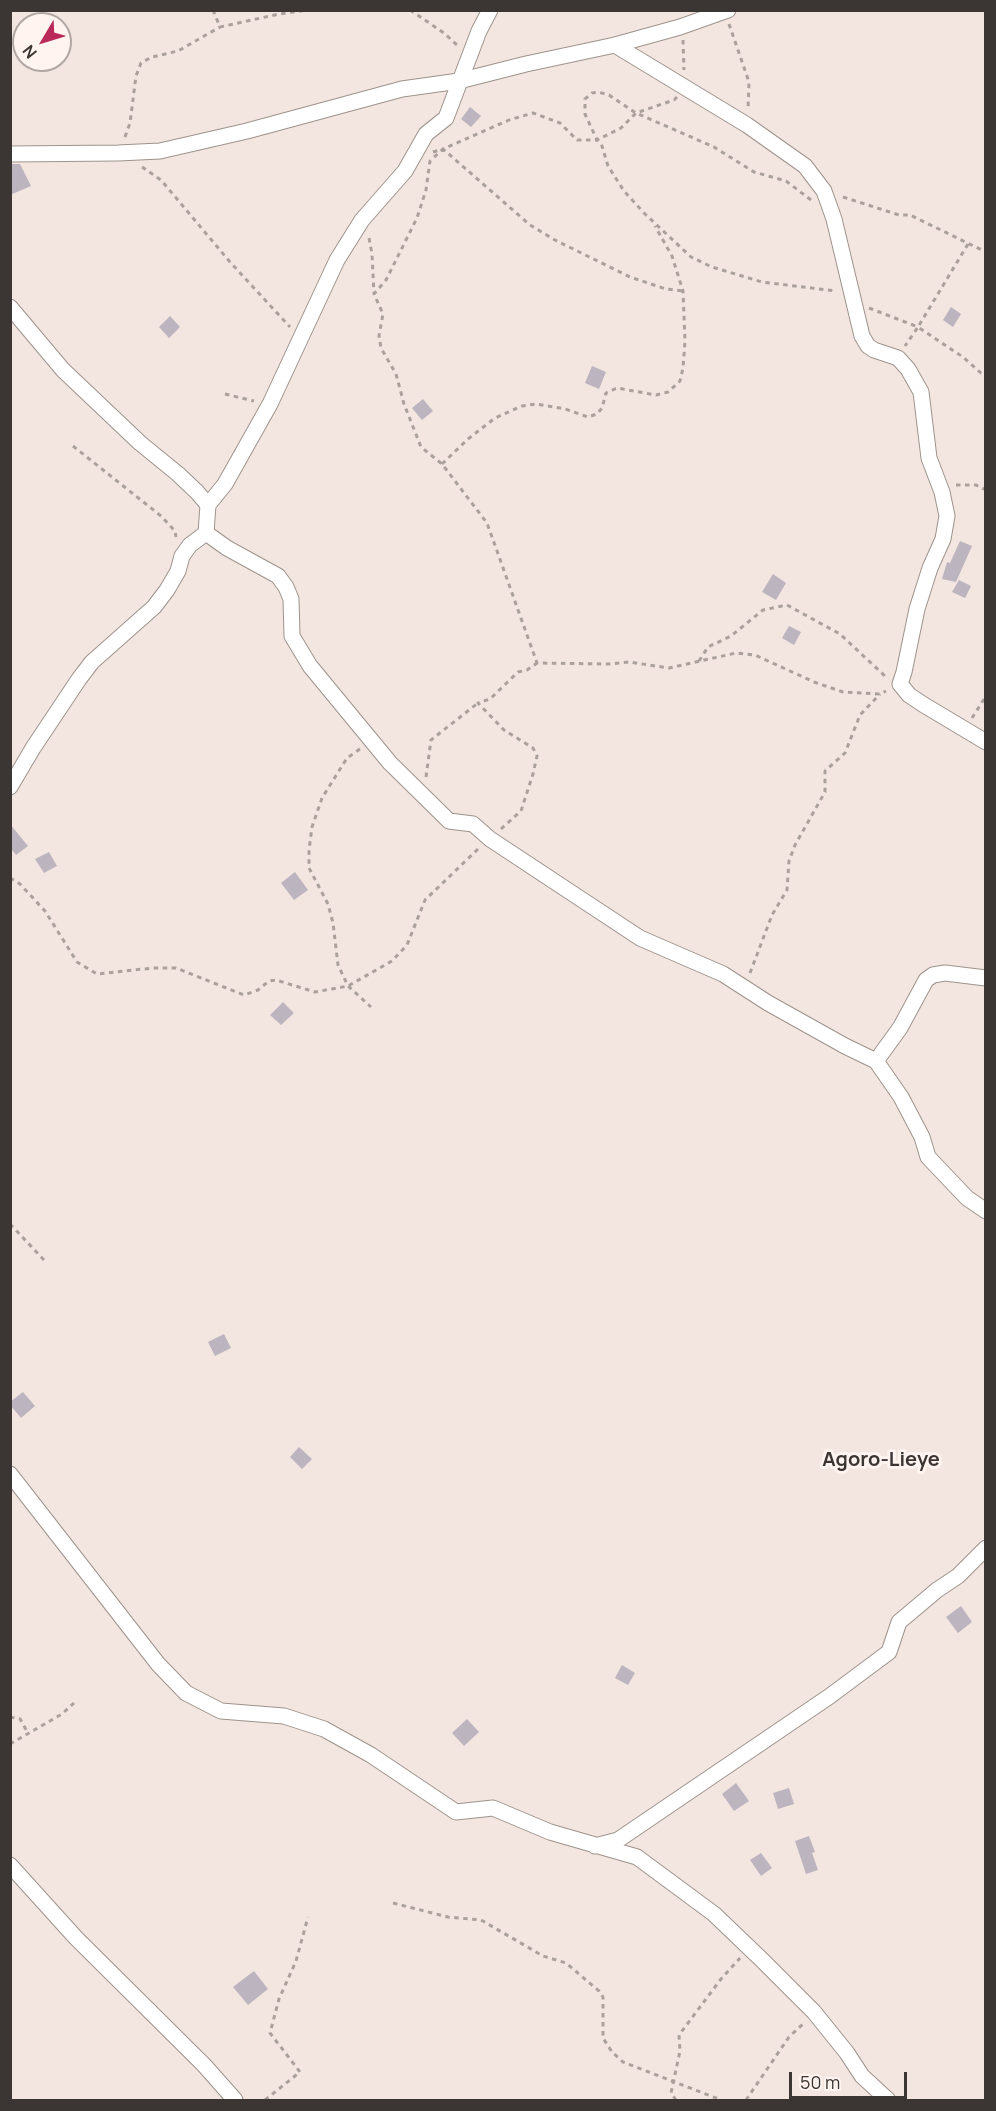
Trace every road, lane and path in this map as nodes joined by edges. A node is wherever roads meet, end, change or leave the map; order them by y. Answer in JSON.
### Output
{"nodes":[{"id":1,"x":213,"y":10,"type":"edge"},
{"id":2,"x":308,"y":10,"type":"edge"},
{"id":3,"x":332,"y":10,"type":"edge"},
{"id":4,"x":337,"y":10,"type":"edge"},
{"id":5,"x":410,"y":10,"type":"edge"},
{"id":6,"x":490,"y":10,"type":"edge"},
{"id":7,"x":726,"y":11,"type":"edge"},
{"id":8,"x":220,"y":27,"type":"junction"},
{"id":9,"x":680,"y":27,"type":"junction"},
{"id":10,"x":615,"y":45,"type":"junction"},
{"id":11,"x":468,"y":57,"type":"junction"},
{"id":12,"x":459,"y":81,"type":"junction"},
{"id":13,"x":685,"y":87,"type":"junction"},
{"id":14,"x":636,"y":113,"type":"junction"},
{"id":15,"x":747,"y":125,"type":"junction"},
{"id":16,"x":597,"y":140,"type":"junction"},
{"id":17,"x":443,"y":149,"type":"junction"},
{"id":18,"x":118,"y":153,"type":"junction"},
{"id":19,"x":10,"y":154,"type":"edge"},
{"id":20,"x":414,"y":157,"type":"junction"},
{"id":21,"x":140,"y":166,"type":"dead end"},
{"id":22,"x":824,"y":191,"type":"junction"},
{"id":23,"x":834,"y":219,"type":"junction"},
{"id":24,"x":362,"y":220,"type":"junction"},
{"id":25,"x":653,"y":222,"type":"junction"},
{"id":26,"x":968,"y":244,"type":"junction"},
{"id":27,"x":986,"y":252,"type":"edge"},
{"id":28,"x":682,"y":291,"type":"junction"},
{"id":29,"x":374,"y":294,"type":"junction"},
{"id":30,"x":854,"y":302,"type":"junction"},
{"id":31,"x":10,"y":307,"type":"edge"},
{"id":32,"x":918,"y":327,"type":"junction"},
{"id":33,"x":301,"y":339,"type":"junction"},
{"id":34,"x":898,"y":358,"type":"junction"},
{"id":35,"x":986,"y":375,"type":"edge"},
{"id":36,"x":225,"y":394,"type":"dead end"},
{"id":37,"x":270,"y":404,"type":"junction"},
{"id":38,"x":73,"y":446,"type":"dead end"},
{"id":39,"x":442,"y":464,"type":"junction"},
{"id":40,"x":939,"y":486,"type":"junction"},
{"id":41,"x":986,"y":490,"type":"edge"},
{"id":42,"x":208,"y":506,"type":"junction"},
{"id":43,"x":206,"y":533,"type":"junction"},
{"id":44,"x":182,"y":556,"type":"junction"},
{"id":45,"x":698,"y":662,"type":"junction"},
{"id":46,"x":537,"y":663,"type":"junction"},
{"id":47,"x":900,"y":684,"type":"junction"},
{"id":48,"x":880,"y":694,"type":"junction"},
{"id":49,"x":986,"y":696,"type":"edge"},
{"id":50,"x":478,"y":703,"type":"junction"},
{"id":51,"x":965,"y":730,"type":"junction"},
{"id":52,"x":371,"y":741,"type":"junction"},
{"id":53,"x":986,"y":742,"type":"edge"},
{"id":54,"x":10,"y":787,"type":"edge"},
{"id":55,"x":424,"y":797,"type":"junction"},
{"id":56,"x":490,"y":839,"type":"junction"},
{"id":57,"x":10,"y":878,"type":"edge"},
{"id":58,"x":986,"y":978,"type":"edge"},
{"id":59,"x":348,"y":986,"type":"junction"},
{"id":60,"x":744,"y":987,"type":"junction"},
{"id":61,"x":371,"y":1007,"type":"dead end"},
{"id":62,"x":876,"y":1061,"type":"junction"},
{"id":63,"x":986,"y":1211,"type":"edge"},
{"id":64,"x":10,"y":1224,"type":"edge"},
{"id":65,"x":45,"y":1261,"type":"dead end"},
{"id":66,"x":10,"y":1474,"type":"edge"},
{"id":67,"x":986,"y":1548,"type":"edge"},
{"id":68,"x":74,"y":1703,"type":"dead end"},
{"id":69,"x":10,"y":1717,"type":"edge"},
{"id":70,"x":28,"y":1733,"type":"junction"},
{"id":71,"x":10,"y":1744,"type":"edge"},
{"id":72,"x":595,"y":1846,"type":"junction"},
{"id":73,"x":10,"y":1865,"type":"edge"},
{"id":74,"x":393,"y":1903,"type":"dead end"},
{"id":75,"x":308,"y":1917,"type":"dead end"},
{"id":76,"x":749,"y":1948,"type":"junction"},
{"id":77,"x":814,"y":2012,"type":"junction"},
{"id":78,"x":673,"y":2083,"type":"junction"},
{"id":79,"x":235,"y":2100,"type":"edge"},
{"id":80,"x":265,"y":2100,"type":"edge"},
{"id":81,"x":676,"y":2100,"type":"edge"},
{"id":82,"x":720,"y":2100,"type":"edge"},
{"id":83,"x":746,"y":2100,"type":"edge"},
{"id":84,"x":888,"y":2100,"type":"edge"}],
"edges":[{"from":1,"to":8,"type":"path"},
{"from":2,"to":8,"type":"path"},
{"from":3,"to":4,"type":"path"},
{"from":5,"to":11,"type":"path"},
{"from":6,"to":11,"type":"street"},
{"from":7,"to":9,"type":"street"},
{"from":7,"to":15,"type":"path"},
{"from":8,"to":18,"type":"path"},
{"from":9,"to":10,"type":"street"},
{"from":9,"to":13,"type":"path"},
{"from":10,"to":12,"type":"street"},
{"from":10,"to":13,"type":"street"},
{"from":11,"to":12,"type":"street"},
{"from":12,"to":18,"type":"street"},
{"from":12,"to":20,"type":"street"},
{"from":13,"to":14,"type":"path"},
{"from":13,"to":15,"type":"street"},
{"from":14,"to":16,"type":"path"},
{"from":14,"to":16,"type":"path"},
{"from":14,"to":23,"type":"path"},
{"from":15,"to":22,"type":"street"},
{"from":16,"to":17,"type":"path"},
{"from":16,"to":25,"type":"path"},
{"from":17,"to":20,"type":"path"},
{"from":17,"to":28,"type":"path"},
{"from":17,"to":29,"type":"path"},
{"from":18,"to":19,"type":"street"},
{"from":20,"to":24,"type":"street"},
{"from":21,"to":33,"type":"path"},
{"from":22,"to":23,"type":"street"},
{"from":22,"to":26,"type":"path"},
{"from":23,"to":30,"type":"street"},
{"from":24,"to":29,"type":"path"},
{"from":24,"to":33,"type":"street"},
{"from":25,"to":28,"type":"path"},
{"from":25,"to":30,"type":"path"},
{"from":26,"to":27,"type":"path"},
{"from":26,"to":32,"type":"path"},
{"from":28,"to":39,"type":"path"},
{"from":29,"to":39,"type":"path"},
{"from":30,"to":32,"type":"path"},
{"from":30,"to":34,"type":"street"},
{"from":31,"to":42,"type":"street"},
{"from":32,"to":34,"type":"path"},
{"from":32,"to":35,"type":"path"},
{"from":33,"to":37,"type":"street"},
{"from":34,"to":40,"type":"street"},
{"from":36,"to":37,"type":"path"},
{"from":37,"to":42,"type":"street"},
{"from":38,"to":44,"type":"path"},
{"from":39,"to":46,"type":"path"},
{"from":40,"to":41,"type":"path"},
{"from":40,"to":47,"type":"street"},
{"from":42,"to":43,"type":"street"},
{"from":43,"to":44,"type":"street"},
{"from":43,"to":52,"type":"street"},
{"from":44,"to":54,"type":"street"},
{"from":45,"to":46,"type":"path"},
{"from":45,"to":47,"type":"path"},
{"from":45,"to":48,"type":"path"},
{"from":46,"to":50,"type":"path"},
{"from":47,"to":48,"type":"path"},
{"from":47,"to":51,"type":"street"},
{"from":48,"to":60,"type":"path"},
{"from":49,"to":51,"type":"path"},
{"from":50,"to":55,"type":"path"},
{"from":50,"to":56,"type":"path"},
{"from":51,"to":53,"type":"street"},
{"from":52,"to":55,"type":"street"},
{"from":52,"to":59,"type":"path"},
{"from":55,"to":56,"type":"street"},
{"from":56,"to":59,"type":"path"},
{"from":56,"to":60,"type":"street"},
{"from":57,"to":59,"type":"path"},
{"from":58,"to":62,"type":"street"},
{"from":59,"to":61,"type":"path"},
{"from":60,"to":62,"type":"street"},
{"from":62,"to":63,"type":"street"},
{"from":64,"to":65,"type":"path"},
{"from":66,"to":72,"type":"street"},
{"from":67,"to":72,"type":"street"},
{"from":68,"to":70,"type":"path"},
{"from":69,"to":70,"type":"path"},
{"from":70,"to":71,"type":"path"},
{"from":72,"to":76,"type":"street"},
{"from":73,"to":79,"type":"street"},
{"from":74,"to":78,"type":"path"},
{"from":75,"to":80,"type":"path"},
{"from":76,"to":77,"type":"street"},
{"from":76,"to":78,"type":"path"},
{"from":77,"to":83,"type":"path"},
{"from":77,"to":84,"type":"street"},
{"from":78,"to":81,"type":"path"},
{"from":78,"to":82,"type":"path"}]}
